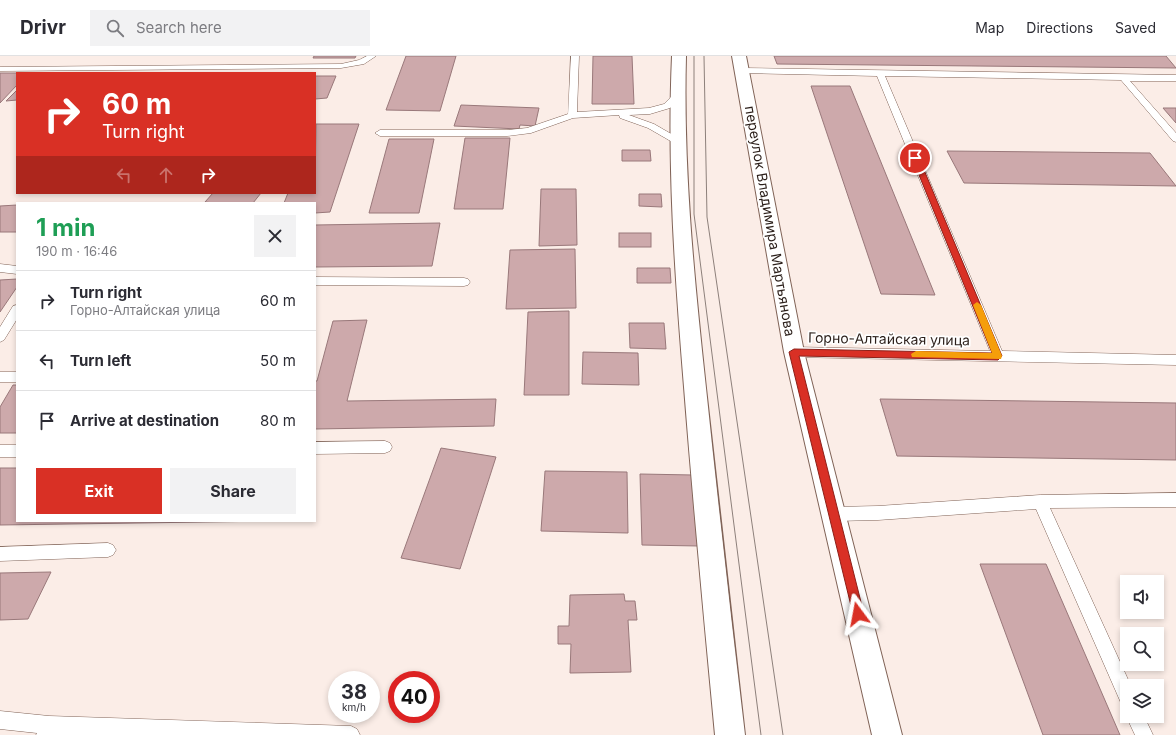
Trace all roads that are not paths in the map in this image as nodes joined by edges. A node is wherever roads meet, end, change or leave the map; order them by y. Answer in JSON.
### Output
{"nodes":[{"id":1,"x":372,"y":56,"type":"edge"},
{"id":2,"x":575,"y":56,"type":"edge"},
{"id":3,"x":680,"y":56,"type":"edge"},
{"id":4,"x":741,"y":63,"type":"edge"},
{"id":5,"x":0,"y":69,"type":"edge"},
{"id":6,"x":880,"y":74,"type":"junction"},
{"id":7,"x":1122,"y":78,"type":"junction"},
{"id":8,"x":1176,"y":78,"type":"edge"},
{"id":9,"x":677,"y":96,"type":"junction"},
{"id":10,"x":614,"y":113,"type":"junction"},
{"id":11,"x":572,"y":114,"type":"junction"},
{"id":12,"x":380,"y":133,"type":"dead end"},
{"id":13,"x":1176,"y":139,"type":"edge"},
{"id":14,"x":677,"y":141,"type":"junction"},
{"id":15,"x":0,"y":268,"type":"edge"},
{"id":16,"x":16,"y":270,"type":"edge"},
{"id":17,"x":316,"y":281,"type":"edge"},
{"id":18,"x":464,"y":282,"type":"dead end"},
{"id":19,"x":16,"y":311,"type":"edge"},
{"id":20,"x":0,"y":337,"type":"edge"},
{"id":21,"x":794,"y":352,"type":"junction"},
{"id":22,"x":998,"y":356,"type":"junction"},
{"id":23,"x":1176,"y":360,"type":"edge"},
{"id":24,"x":0,"y":377,"type":"edge"},
{"id":25,"x":16,"y":377,"type":"edge"},
{"id":26,"x":385,"y":447,"type":"dead end"},
{"id":27,"x":316,"y":448,"type":"edge"},
{"id":28,"x":16,"y":450,"type":"edge"},
{"id":29,"x":0,"y":451,"type":"edge"},
{"id":30,"x":1176,"y":500,"type":"edge"},
{"id":31,"x":1040,"y":502,"type":"junction"},
{"id":32,"x":834,"y":514,"type":"junction"},
{"id":33,"x":108,"y":550,"type":"dead end"},
{"id":34,"x":0,"y":554,"type":"edge"},
{"id":35,"x":1120,"y":681,"type":"edge"},
{"id":36,"x":0,"y":720,"type":"edge"},
{"id":37,"x":1138,"y":723,"type":"edge"},
{"id":38,"x":47,"y":730,"type":"edge"},
{"id":39,"x":351,"y":735,"type":"edge"},
{"id":40,"x":730,"y":735,"type":"edge"},
{"id":41,"x":887,"y":735,"type":"edge"},
{"id":42,"x":1144,"y":735,"type":"edge"}],
"edges":[{"from":1,"to":5,"type":"lane"},
{"from":2,"to":11,"type":"lane"},
{"from":3,"to":9,"type":"street"},
{"from":4,"to":6,"type":"lane"},
{"from":4,"to":21,"type":"street","name":"переулок Владимира Мартьянова"},
{"from":6,"to":7,"type":"lane"},
{"from":6,"to":22,"type":"lane"},
{"from":7,"to":8,"type":"lane"},
{"from":7,"to":13,"type":"lane"},
{"from":9,"to":10,"type":"lane"},
{"from":9,"to":14,"type":"street"},
{"from":10,"to":11,"type":"lane"},
{"from":10,"to":14,"type":"lane"},
{"from":11,"to":12,"type":"lane"},
{"from":14,"to":40,"type":"street"},
{"from":15,"to":16,"type":"lane"},
{"from":17,"to":18,"type":"lane"},
{"from":19,"to":20,"type":"lane"},
{"from":21,"to":22,"type":"lane","name":"Горно-Алтайская улица"},
{"from":21,"to":32,"type":"street","name":"переулок Владимира Мартьянова"},
{"from":22,"to":23,"type":"lane","name":"Горно-Алтайская улица"},
{"from":24,"to":25,"type":"lane"},
{"from":26,"to":27,"type":"lane"},
{"from":28,"to":29,"type":"lane"},
{"from":30,"to":31,"type":"lane"},
{"from":31,"to":32,"type":"lane"},
{"from":31,"to":35,"type":"lane"},
{"from":32,"to":41,"type":"street","name":"переулок Владимира Мартьянова"},
{"from":33,"to":34,"type":"lane"},
{"from":36,"to":38,"type":"lane"},
{"from":37,"to":42,"type":"lane"},
{"from":38,"to":39,"type":"lane"}]}
